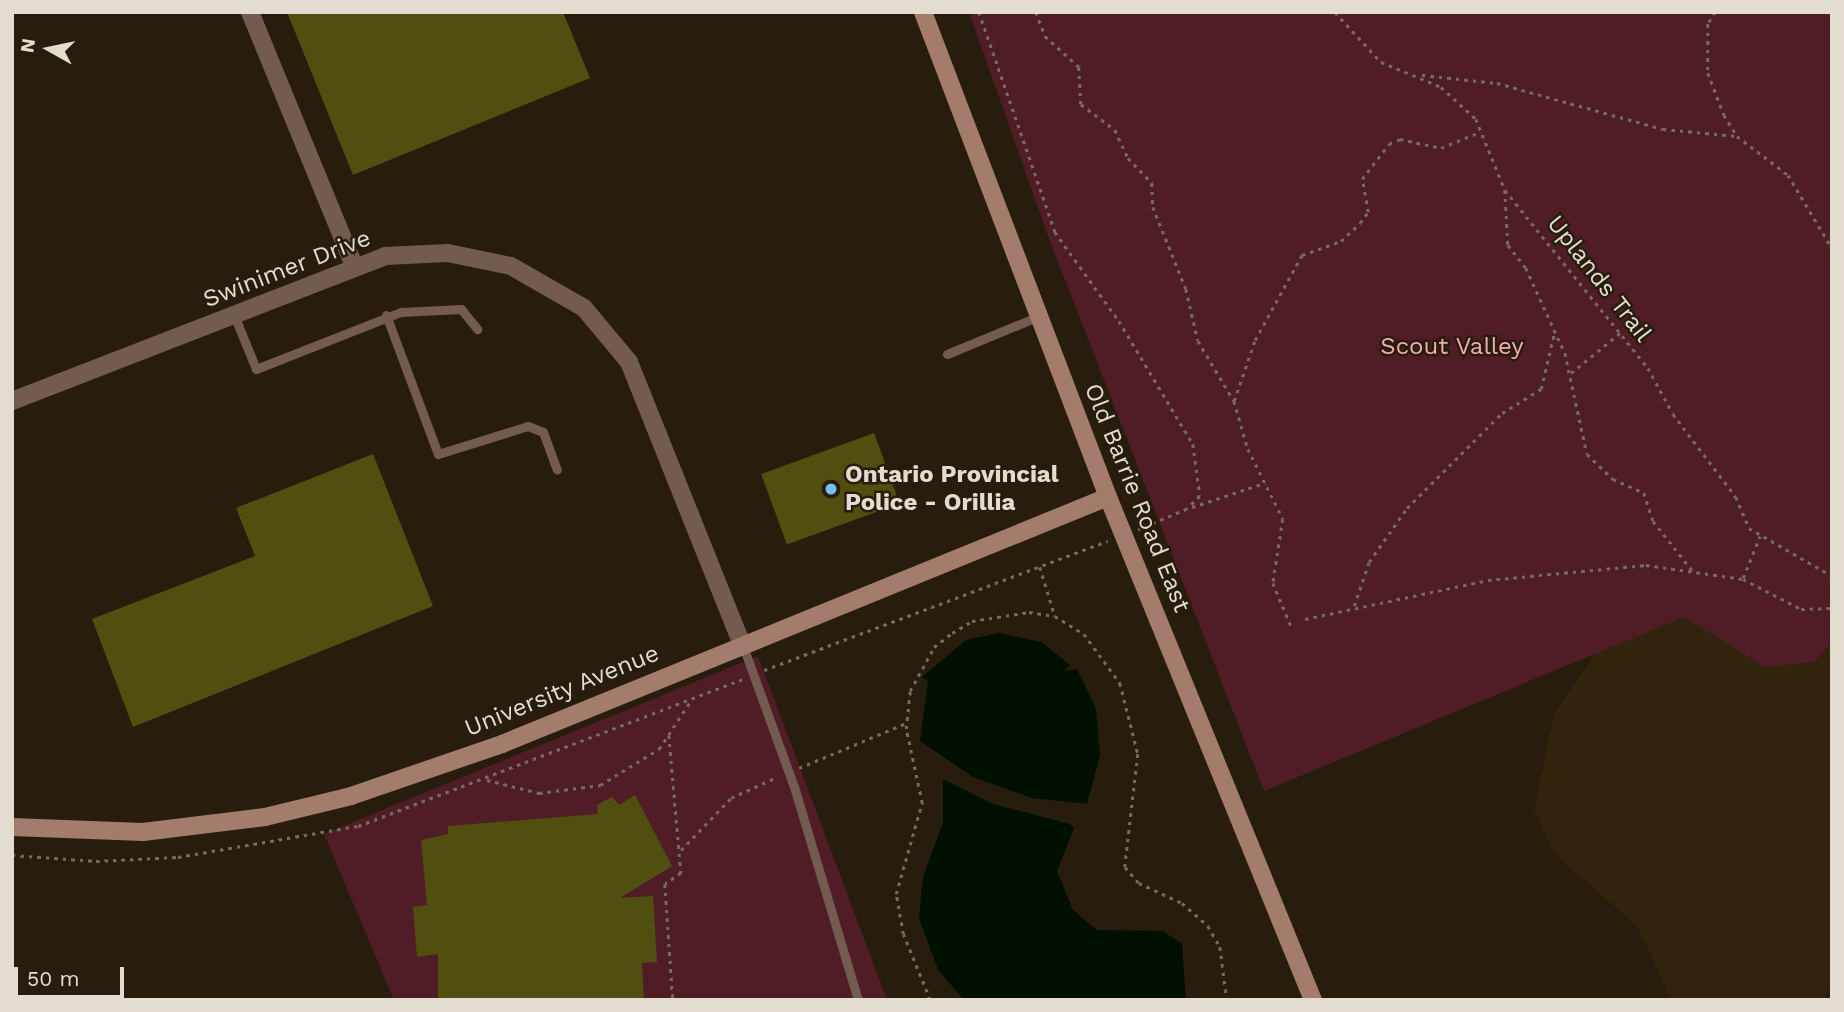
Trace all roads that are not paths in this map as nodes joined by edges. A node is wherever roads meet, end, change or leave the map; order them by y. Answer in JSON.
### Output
{"nodes":[{"id":1,"x":250,"y":12,"type":"edge"},
{"id":2,"x":923,"y":12,"type":"edge"},
{"id":3,"x":354,"y":265,"type":"junction"},
{"id":4,"x":386,"y":315,"type":"junction"},
{"id":5,"x":234,"y":316,"type":"junction"},
{"id":6,"x":1039,"y":317,"type":"junction"},
{"id":7,"x":477,"y":329,"type":"dead end"},
{"id":8,"x":947,"y":354,"type":"dead end"},
{"id":9,"x":12,"y":401,"type":"edge"},
{"id":10,"x":557,"y":470,"type":"dead end"},
{"id":11,"x":1108,"y":497,"type":"junction"},
{"id":12,"x":742,"y":644,"type":"junction"},
{"id":13,"x":12,"y":827,"type":"edge"},
{"id":14,"x":858,"y":1000,"type":"edge"},
{"id":15,"x":1313,"y":1000,"type":"edge"}],
"edges":[{"from":1,"to":3,"type":"street"},
{"from":2,"to":6,"type":"street","name":"Old Barrie Road East"},
{"from":3,"to":5,"type":"street","name":"Swinimer Drive"},
{"from":3,"to":12,"type":"street","name":"Swinimer Drive"},
{"from":4,"to":5,"type":"lane"},
{"from":4,"to":7,"type":"lane"},
{"from":4,"to":10,"type":"lane"},
{"from":5,"to":9,"type":"street","name":"Swinimer Drive"},
{"from":6,"to":8,"type":"lane"},
{"from":6,"to":11,"type":"street","name":"Old Barrie Road East"},
{"from":11,"to":12,"type":"street","name":"University Avenue"},
{"from":11,"to":15,"type":"street","name":"Old Barrie Road East"},
{"from":12,"to":13,"type":"street","name":"University Avenue"},
{"from":12,"to":14,"type":"lane"}]}
